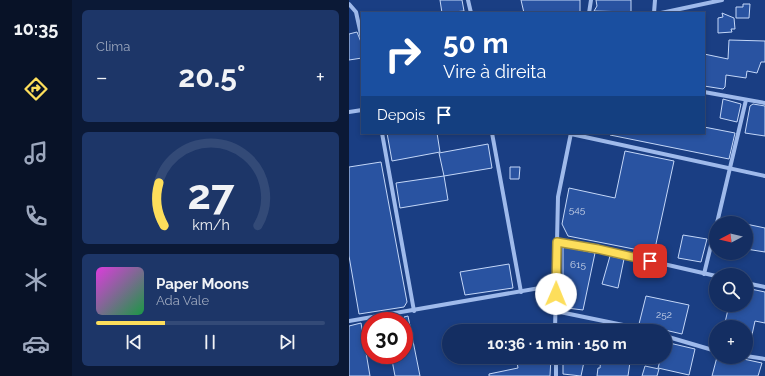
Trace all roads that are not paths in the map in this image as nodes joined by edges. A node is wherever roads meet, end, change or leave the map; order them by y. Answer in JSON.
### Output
{"nodes":[{"id":1,"x":468,"y":0,"type":"edge"},
{"id":2,"x":591,"y":0,"type":"edge"},
{"id":3,"x":655,"y":0,"type":"edge"},
{"id":4,"x":723,"y":0,"type":"edge"},
{"id":5,"x":349,"y":4,"type":"edge"},
{"id":6,"x":471,"y":12,"type":"edge"},
{"id":7,"x":589,"y":12,"type":"edge"},
{"id":8,"x":654,"y":12,"type":"edge"},
{"id":9,"x":666,"y":12,"type":"edge"},
{"id":10,"x":361,"y":34,"type":"edge"},
{"id":11,"x":705,"y":92,"type":"edge"},
{"id":12,"x":746,"y":100,"type":"junction"},
{"id":13,"x":765,"y":103,"type":"edge"},
{"id":14,"x":361,"y":110,"type":"edge"},
{"id":15,"x":349,"y":112,"type":"edge"},
{"id":16,"x":382,"y":134,"type":"edge"},
{"id":17,"x":492,"y":134,"type":"edge"},
{"id":18,"x":571,"y":134,"type":"edge"},
{"id":19,"x":576,"y":134,"type":"edge"},
{"id":20,"x":731,"y":168,"type":"junction"},
{"id":21,"x":765,"y":176,"type":"edge"},
{"id":22,"x":718,"y":216,"type":"edge"},
{"id":23,"x":557,"y":242,"type":"junction"},
{"id":24,"x":709,"y":253,"type":"edge"},
{"id":25,"x":704,"y":274,"type":"junction"},
{"id":26,"x":709,"y":275,"type":"edge"},
{"id":27,"x":753,"y":284,"type":"edge"},
{"id":28,"x":557,"y":285,"type":"junction"},
{"id":29,"x":765,"y":287,"type":"edge"},
{"id":30,"x":521,"y":292,"type":"junction"},
{"id":31,"x":414,"y":311,"type":"junction"},
{"id":32,"x":555,"y":311,"type":"junction"},
{"id":33,"x":349,"y":322,"type":"edge"},
{"id":34,"x":555,"y":324,"type":"edge"},
{"id":35,"x":618,"y":324,"type":"edge"},
{"id":36,"x":672,"y":338,"type":"edge"},
{"id":37,"x":709,"y":349,"type":"edge"},
{"id":38,"x":753,"y":357,"type":"edge"},
{"id":39,"x":765,"y":359,"type":"edge"},
{"id":40,"x":555,"y":364,"type":"edge"},
{"id":41,"x":556,"y":376,"type":"edge"}],
"edges":[{"from":1,"to":6,"type":"street"},
{"from":2,"to":7,"type":"street"},
{"from":3,"to":8,"type":"street"},
{"from":4,"to":9,"type":"street"},
{"from":5,"to":10,"type":"street"},
{"from":11,"to":12,"type":"street"},
{"from":12,"to":13,"type":"street"},
{"from":12,"to":20,"type":"street"},
{"from":14,"to":15,"type":"street"},
{"from":16,"to":31,"type":"street"},
{"from":17,"to":30,"type":"street"},
{"from":18,"to":23,"type":"street"},
{"from":19,"to":20,"type":"street"},
{"from":20,"to":21,"type":"street"},
{"from":20,"to":22,"type":"street"},
{"from":23,"to":25,"type":"street"},
{"from":23,"to":28,"type":"street"},
{"from":24,"to":25,"type":"street"},
{"from":25,"to":26,"type":"street"},
{"from":27,"to":29,"type":"street"},
{"from":28,"to":30,"type":"street"},
{"from":28,"to":32,"type":"street"},
{"from":30,"to":31,"type":"street"},
{"from":31,"to":33,"type":"street"},
{"from":32,"to":34,"type":"street"},
{"from":32,"to":35,"type":"street"},
{"from":36,"to":37,"type":"street"},
{"from":38,"to":39,"type":"street"},
{"from":40,"to":41,"type":"street"}]}
